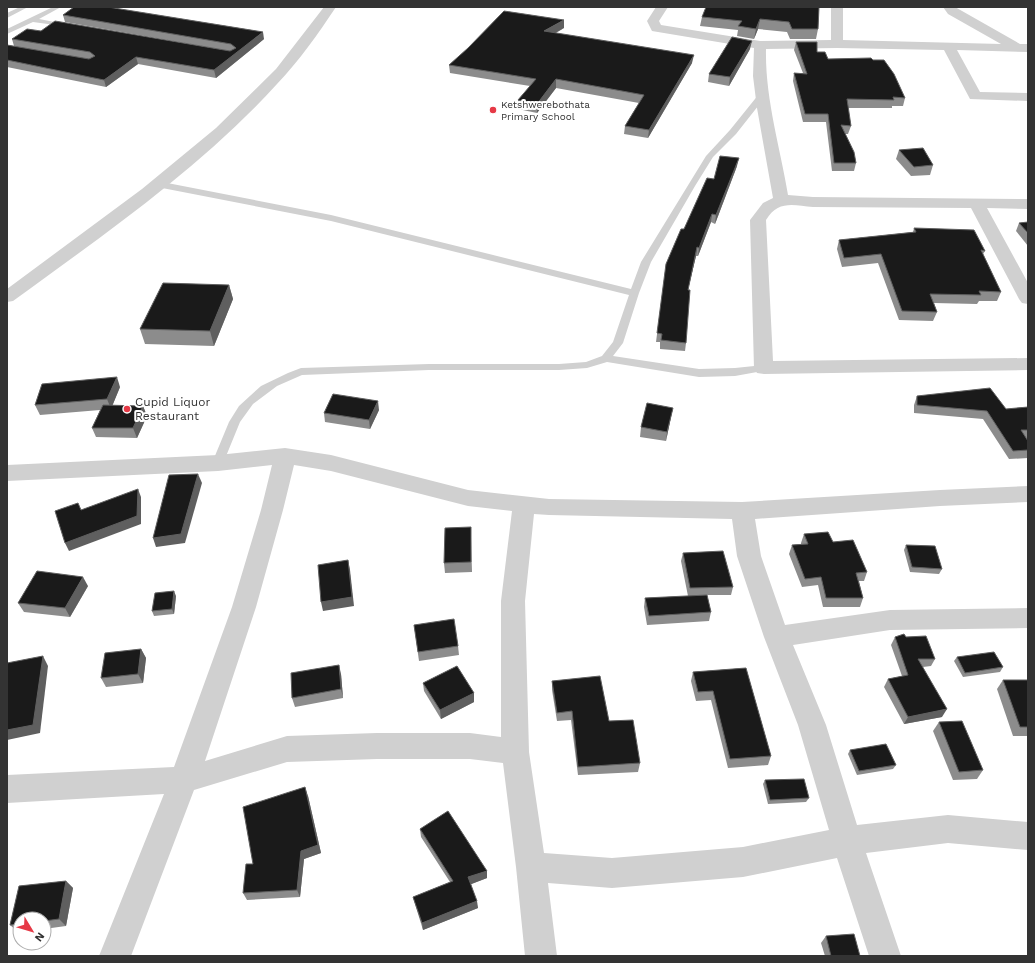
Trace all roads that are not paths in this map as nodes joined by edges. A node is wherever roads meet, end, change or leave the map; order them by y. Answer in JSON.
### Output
{"nodes":[{"id":1,"x":25,"y":7,"type":"edge"},
{"id":2,"x":58,"y":7,"type":"edge"},
{"id":3,"x":330,"y":7,"type":"edge"},
{"id":4,"x":662,"y":7,"type":"edge"},
{"id":5,"x":837,"y":7,"type":"edge"},
{"id":6,"x":949,"y":7,"type":"edge"},
{"id":7,"x":7,"y":16,"type":"edge"},
{"id":8,"x":33,"y":20,"type":"junction"},
{"id":9,"x":78,"y":28,"type":"edge"},
{"id":10,"x":7,"y":32,"type":"edge"},
{"id":11,"x":838,"y":44,"type":"junction"},
{"id":12,"x":760,"y":45,"type":"junction"},
{"id":13,"x":950,"y":47,"type":"junction"},
{"id":14,"x":1023,"y":48,"type":"edge"},
{"id":15,"x":762,"y":96,"type":"junction"},
{"id":16,"x":1028,"y":97,"type":"edge"},
{"id":17,"x":157,"y":184,"type":"junction"},
{"id":18,"x":781,"y":200,"type":"junction"},
{"id":19,"x":976,"y":203,"type":"junction"},
{"id":20,"x":1028,"y":204,"type":"edge"},
{"id":21,"x":634,"y":293,"type":"junction"},
{"id":22,"x":7,"y":297,"type":"edge"},
{"id":23,"x":1028,"y":299,"type":"edge"},
{"id":24,"x":606,"y":358,"type":"junction"},
{"id":25,"x":1028,"y":364,"type":"edge"},
{"id":26,"x":764,"y":368,"type":"junction"},
{"id":27,"x":285,"y":456,"type":"junction"},
{"id":28,"x":218,"y":463,"type":"junction"},
{"id":29,"x":7,"y":473,"type":"edge"},
{"id":30,"x":1028,"y":494,"type":"edge"},
{"id":31,"x":524,"y":504,"type":"junction"},
{"id":32,"x":742,"y":511,"type":"junction"},
{"id":33,"x":1028,"y":618,"type":"edge"},
{"id":34,"x":777,"y":637,"type":"junction"},
{"id":35,"x":515,"y":752,"type":"junction"},
{"id":36,"x":184,"y":780,"type":"junction"},
{"id":37,"x":7,"y":789,"type":"edge"},
{"id":38,"x":1028,"y":836,"type":"edge"},
{"id":39,"x":847,"y":841,"type":"junction"},
{"id":40,"x":531,"y":866,"type":"junction"},
{"id":41,"x":115,"y":956,"type":"edge"},
{"id":42,"x":541,"y":956,"type":"edge"},
{"id":43,"x":885,"y":956,"type":"edge"}],
"edges":[{"from":1,"to":7,"type":"lane"},
{"from":2,"to":8,"type":"lane"},
{"from":3,"to":17,"type":"street"},
{"from":4,"to":12,"type":"street"},
{"from":5,"to":11,"type":"street"},
{"from":6,"to":14,"type":"street"},
{"from":8,"to":9,"type":"lane"},
{"from":8,"to":10,"type":"lane"},
{"from":11,"to":12,"type":"street"},
{"from":11,"to":13,"type":"street"},
{"from":12,"to":15,"type":"street"},
{"from":13,"to":14,"type":"street"},
{"from":13,"to":16,"type":"street"},
{"from":15,"to":18,"type":"street"},
{"from":15,"to":21,"type":"lane"},
{"from":17,"to":21,"type":"lane"},
{"from":17,"to":22,"type":"street"},
{"from":18,"to":19,"type":"street"},
{"from":18,"to":26,"type":"street"},
{"from":19,"to":20,"type":"street"},
{"from":19,"to":23,"type":"street"},
{"from":21,"to":24,"type":"lane"},
{"from":24,"to":26,"type":"lane"},
{"from":24,"to":28,"type":"lane"},
{"from":25,"to":26,"type":"street"},
{"from":27,"to":28,"type":"street"},
{"from":27,"to":31,"type":"street"},
{"from":27,"to":36,"type":"street"},
{"from":28,"to":29,"type":"street"},
{"from":30,"to":32,"type":"street"},
{"from":31,"to":32,"type":"street"},
{"from":31,"to":35,"type":"street"},
{"from":32,"to":34,"type":"street"},
{"from":33,"to":34,"type":"street"},
{"from":34,"to":39,"type":"street"},
{"from":35,"to":36,"type":"street"},
{"from":35,"to":40,"type":"street"},
{"from":36,"to":37,"type":"street"},
{"from":36,"to":41,"type":"street"},
{"from":38,"to":39,"type":"street"},
{"from":39,"to":40,"type":"street"},
{"from":39,"to":43,"type":"street"},
{"from":40,"to":42,"type":"street"}]}
